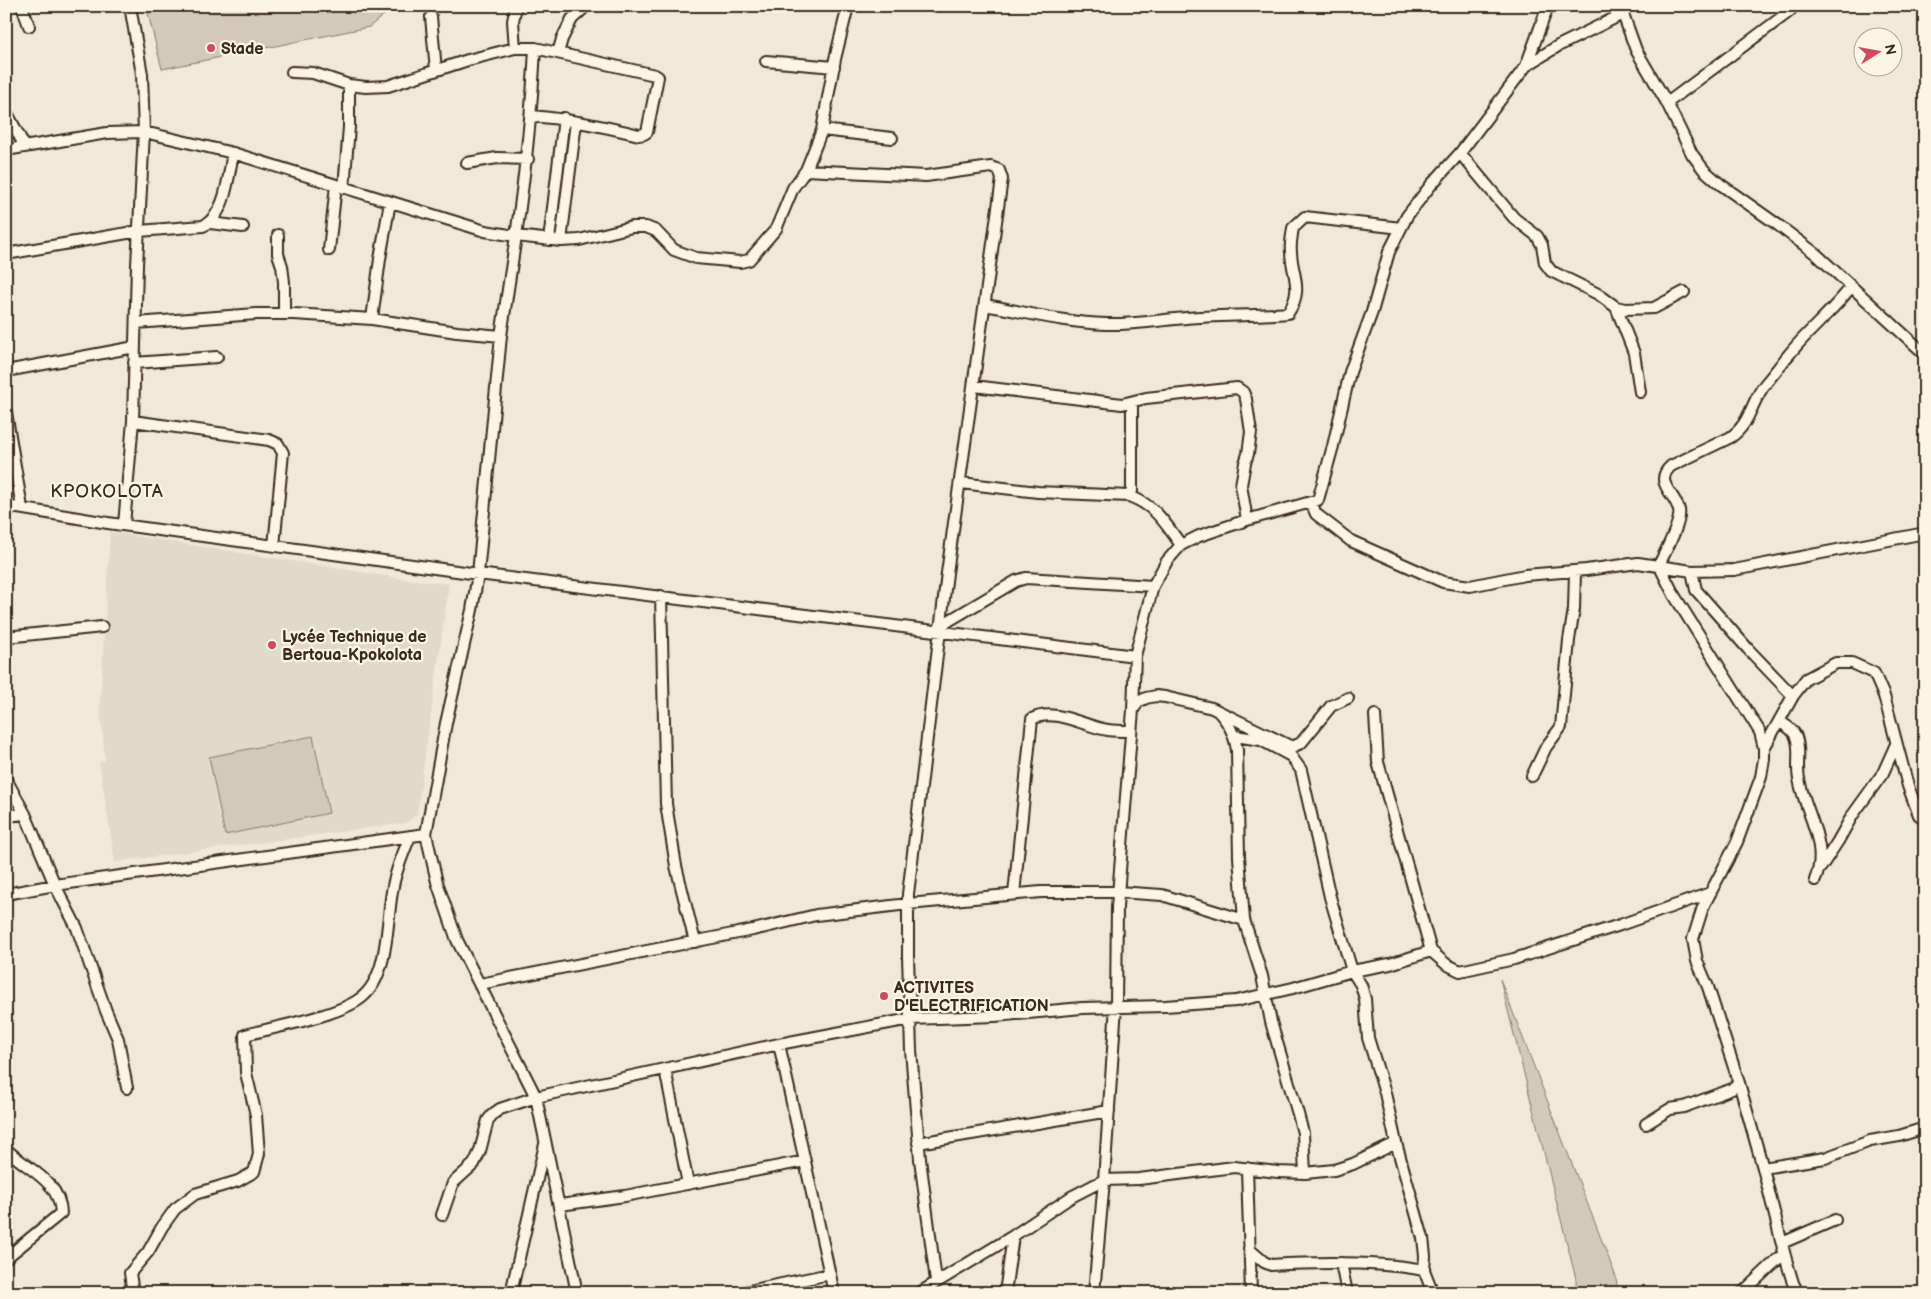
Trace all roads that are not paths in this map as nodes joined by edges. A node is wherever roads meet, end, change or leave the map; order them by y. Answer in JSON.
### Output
{"nodes":[{"id":1,"x":22,"y":6,"type":"edge"},
{"id":2,"x":130,"y":6,"type":"edge"},
{"id":3,"x":516,"y":6,"type":"edge"},
{"id":4,"x":586,"y":6,"type":"edge"},
{"id":5,"x":848,"y":6,"type":"edge"},
{"id":6,"x":1548,"y":6,"type":"edge"},
{"id":7,"x":1792,"y":6,"type":"edge"},
{"id":8,"x":1623,"y":10,"type":"edge"},
{"id":9,"x":431,"y":17,"type":"dead end"},
{"id":10,"x":29,"y":26,"type":"dead end"},
{"id":11,"x":515,"y":48,"type":"junction"},
{"id":12,"x":535,"y":48,"type":"junction"},
{"id":13,"x":558,"y":53,"type":"junction"},
{"id":14,"x":766,"y":61,"type":"dead end"},
{"id":15,"x":1526,"y":66,"type":"junction"},
{"id":16,"x":834,"y":67,"type":"junction"},
{"id":17,"x":436,"y":70,"type":"junction"},
{"id":18,"x":292,"y":72,"type":"dead end"},
{"id":19,"x":349,"y":84,"type":"junction"},
{"id":20,"x":1668,"y":103,"type":"junction"},
{"id":21,"x":6,"y":111,"type":"edge"},
{"id":22,"x":532,"y":116,"type":"junction"},
{"id":23,"x":564,"y":118,"type":"junction"},
{"id":24,"x":576,"y":122,"type":"junction"},
{"id":25,"x":822,"y":130,"type":"junction"},
{"id":26,"x":144,"y":132,"type":"junction"},
{"id":27,"x":892,"y":138,"type":"dead end"},
{"id":28,"x":25,"y":147,"type":"junction"},
{"id":29,"x":6,"y":150,"type":"edge"},
{"id":30,"x":1460,"y":153,"type":"junction"},
{"id":31,"x":233,"y":154,"type":"junction"},
{"id":32,"x":528,"y":158,"type":"junction"},
{"id":33,"x":467,"y":163,"type":"dead end"},
{"id":34,"x":806,"y":170,"type":"junction"},
{"id":35,"x":340,"y":186,"type":"junction"},
{"id":36,"x":390,"y":202,"type":"junction"},
{"id":37,"x":210,"y":223,"type":"junction"},
{"id":38,"x":243,"y":227,"type":"dead end"},
{"id":39,"x":1401,"y":228,"type":"junction"},
{"id":40,"x":139,"y":231,"type":"junction"},
{"id":41,"x":278,"y":235,"type":"dead end"},
{"id":42,"x":516,"y":236,"type":"junction"},
{"id":43,"x":549,"y":240,"type":"junction"},
{"id":44,"x":562,"y":241,"type":"junction"},
{"id":45,"x":329,"y":250,"type":"dead end"},
{"id":46,"x":6,"y":254,"type":"edge"},
{"id":47,"x":1851,"y":288,"type":"junction"},
{"id":48,"x":1684,"y":292,"type":"dead end"},
{"id":49,"x":985,"y":305,"type":"junction"},
{"id":50,"x":1616,"y":307,"type":"junction"},
{"id":51,"x":284,"y":314,"type":"junction"},
{"id":52,"x":372,"y":319,"type":"junction"},
{"id":53,"x":136,"y":322,"type":"junction"},
{"id":54,"x":501,"y":336,"type":"junction"},
{"id":55,"x":135,"y":347,"type":"junction"},
{"id":56,"x":1925,"y":354,"type":"edge"},
{"id":57,"x":217,"y":357,"type":"dead end"},
{"id":58,"x":134,"y":363,"type":"junction"},
{"id":59,"x":6,"y":371,"type":"edge"},
{"id":60,"x":974,"y":386,"type":"junction"},
{"id":61,"x":1640,"y":392,"type":"dead end"},
{"id":62,"x":1132,"y":402,"type":"junction"},
{"id":63,"x":6,"y":412,"type":"edge"},
{"id":64,"x":133,"y":421,"type":"junction"},
{"id":65,"x":961,"y":484,"type":"junction"},
{"id":66,"x":1129,"y":496,"type":"junction"},
{"id":67,"x":1311,"y":502,"type":"junction"},
{"id":68,"x":6,"y":506,"type":"edge"},
{"id":69,"x":22,"y":508,"type":"junction"},
{"id":70,"x":1247,"y":520,"type":"junction"},
{"id":71,"x":124,"y":525,"type":"junction"},
{"id":72,"x":1925,"y":533,"type":"edge"},
{"id":73,"x":1181,"y":545,"type":"junction"},
{"id":74,"x":274,"y":546,"type":"junction"},
{"id":75,"x":1659,"y":566,"type":"junction"},
{"id":76,"x":1575,"y":571,"type":"junction"},
{"id":77,"x":1692,"y":571,"type":"junction"},
{"id":78,"x":478,"y":574,"type":"junction"},
{"id":79,"x":1153,"y":586,"type":"junction"},
{"id":80,"x":661,"y":596,"type":"junction"},
{"id":81,"x":102,"y":627,"type":"dead end"},
{"id":82,"x":940,"y":629,"type":"junction"},
{"id":83,"x":6,"y":636,"type":"edge"},
{"id":84,"x":1135,"y":656,"type":"junction"},
{"id":85,"x":1793,"y":696,"type":"junction"},
{"id":86,"x":1348,"y":698,"type":"dead end"},
{"id":87,"x":1133,"y":710,"type":"junction"},
{"id":88,"x":1218,"y":711,"type":"junction"},
{"id":89,"x":1375,"y":715,"type":"dead end"},
{"id":90,"x":1779,"y":721,"type":"junction"},
{"id":91,"x":1131,"y":731,"type":"junction"},
{"id":92,"x":1235,"y":736,"type":"junction"},
{"id":93,"x":1896,"y":744,"type":"junction"},
{"id":94,"x":1764,"y":748,"type":"junction"},
{"id":95,"x":1532,"y":776,"type":"dead end"},
{"id":96,"x":6,"y":779,"type":"edge"},
{"id":97,"x":25,"y":814,"type":"junction"},
{"id":98,"x":6,"y":816,"type":"edge"},
{"id":99,"x":1925,"y":819,"type":"edge"},
{"id":100,"x":426,"y":834,"type":"junction"},
{"id":101,"x":410,"y":836,"type":"junction"},
{"id":102,"x":1821,"y":867,"type":"junction"},
{"id":103,"x":1815,"y":880,"type":"dead end"},
{"id":104,"x":55,"y":885,"type":"junction"},
{"id":105,"x":1118,"y":892,"type":"junction"},
{"id":106,"x":1710,"y":892,"type":"junction"},
{"id":107,"x":6,"y":894,"type":"edge"},
{"id":108,"x":1014,"y":894,"type":"junction"},
{"id":109,"x":908,"y":904,"type":"junction"},
{"id":110,"x":1244,"y":920,"type":"junction"},
{"id":111,"x":695,"y":942,"type":"junction"},
{"id":112,"x":1431,"y":951,"type":"junction"},
{"id":113,"x":1352,"y":971,"type":"junction"},
{"id":114,"x":480,"y":984,"type":"junction"},
{"id":115,"x":1265,"y":994,"type":"junction"},
{"id":116,"x":1116,"y":1006,"type":"junction"},
{"id":117,"x":910,"y":1019,"type":"junction"},
{"id":118,"x":779,"y":1044,"type":"junction"},
{"id":119,"x":666,"y":1069,"type":"junction"},
{"id":120,"x":1739,"y":1084,"type":"junction"},
{"id":121,"x":127,"y":1088,"type":"dead end"},
{"id":122,"x":536,"y":1097,"type":"junction"},
{"id":123,"x":1109,"y":1111,"type":"junction"},
{"id":124,"x":1646,"y":1124,"type":"dead end"},
{"id":125,"x":1925,"y":1128,"type":"edge"},
{"id":126,"x":546,"y":1140,"type":"junction"},
{"id":127,"x":918,"y":1143,"type":"junction"},
{"id":128,"x":1396,"y":1143,"type":"junction"},
{"id":129,"x":6,"y":1149,"type":"edge"},
{"id":130,"x":805,"y":1161,"type":"junction"},
{"id":131,"x":1247,"y":1168,"type":"junction"},
{"id":132,"x":1763,"y":1168,"type":"junction"},
{"id":133,"x":1305,"y":1173,"type":"junction"},
{"id":134,"x":1104,"y":1180,"type":"junction"},
{"id":135,"x":688,"y":1184,"type":"junction"},
{"id":136,"x":560,"y":1205,"type":"junction"},
{"id":137,"x":442,"y":1216,"type":"dead end"},
{"id":138,"x":1835,"y":1220,"type":"dead end"},
{"id":139,"x":1013,"y":1236,"type":"junction"},
{"id":140,"x":1782,"y":1243,"type":"junction"},
{"id":141,"x":1249,"y":1249,"type":"junction"},
{"id":142,"x":1785,"y":1256,"type":"junction"},
{"id":143,"x":6,"y":1258,"type":"edge"},
{"id":144,"x":1340,"y":1263,"type":"junction"},
{"id":145,"x":1424,"y":1270,"type":"junction"},
{"id":146,"x":830,"y":1274,"type":"junction"},
{"id":147,"x":936,"y":1281,"type":"junction"},
{"id":148,"x":133,"y":1293,"type":"edge"},
{"id":149,"x":511,"y":1293,"type":"edge"},
{"id":150,"x":578,"y":1293,"type":"edge"},
{"id":151,"x":739,"y":1293,"type":"edge"},
{"id":152,"x":834,"y":1293,"type":"edge"},
{"id":153,"x":919,"y":1293,"type":"edge"},
{"id":154,"x":1005,"y":1293,"type":"edge"},
{"id":155,"x":1094,"y":1293,"type":"edge"},
{"id":156,"x":1251,"y":1293,"type":"edge"},
{"id":157,"x":1347,"y":1293,"type":"edge"},
{"id":158,"x":1433,"y":1293,"type":"edge"},
{"id":159,"x":1742,"y":1293,"type":"edge"},
{"id":160,"x":1798,"y":1293,"type":"edge"}],
"edges":[{"from":1,"to":10,"type":"street"},
{"from":2,"to":26,"type":"street"},
{"from":3,"to":11,"type":"street"},
{"from":4,"to":13,"type":"street"},
{"from":5,"to":16,"type":"street"},
{"from":6,"to":15,"type":"street"},
{"from":7,"to":20,"type":"street"},
{"from":8,"to":15,"type":"street"},
{"from":8,"to":20,"type":"street"},
{"from":9,"to":17,"type":"street"},
{"from":11,"to":12,"type":"street"},
{"from":11,"to":17,"type":"street"},
{"from":12,"to":13,"type":"street"},
{"from":12,"to":22,"type":"street"},
{"from":13,"to":24,"type":"street"},
{"from":14,"to":16,"type":"street"},
{"from":15,"to":30,"type":"street"},
{"from":16,"to":25,"type":"street"},
{"from":17,"to":19,"type":"street"},
{"from":18,"to":19,"type":"street"},
{"from":19,"to":35,"type":"street"},
{"from":20,"to":47,"type":"street"},
{"from":21,"to":28,"type":"street"},
{"from":22,"to":23,"type":"street"},
{"from":22,"to":32,"type":"street"},
{"from":23,"to":24,"type":"street"},
{"from":23,"to":43,"type":"street"},
{"from":24,"to":44,"type":"street"},
{"from":25,"to":27,"type":"street"},
{"from":25,"to":34,"type":"street"},
{"from":26,"to":28,"type":"street"},
{"from":26,"to":31,"type":"street"},
{"from":26,"to":40,"type":"street"},
{"from":28,"to":29,"type":"street"},
{"from":30,"to":39,"type":"street"},
{"from":30,"to":50,"type":"street"},
{"from":31,"to":35,"type":"street"},
{"from":31,"to":37,"type":"street"},
{"from":32,"to":33,"type":"street"},
{"from":32,"to":42,"type":"street"},
{"from":34,"to":44,"type":"street"},
{"from":34,"to":49,"type":"street"},
{"from":35,"to":36,"type":"street"},
{"from":35,"to":45,"type":"street"},
{"from":36,"to":42,"type":"street"},
{"from":36,"to":52,"type":"street"},
{"from":37,"to":38,"type":"street"},
{"from":37,"to":40,"type":"street"},
{"from":39,"to":49,"type":"street"},
{"from":39,"to":67,"type":"street"},
{"from":40,"to":46,"type":"street"},
{"from":40,"to":53,"type":"street"},
{"from":41,"to":51,"type":"street"},
{"from":42,"to":43,"type":"street"},
{"from":42,"to":54,"type":"street"},
{"from":43,"to":44,"type":"street"},
{"from":47,"to":56,"type":"street"},
{"from":47,"to":75,"type":"street"},
{"from":48,"to":50,"type":"street"},
{"from":49,"to":60,"type":"street"},
{"from":50,"to":61,"type":"street"},
{"from":51,"to":52,"type":"street"},
{"from":51,"to":53,"type":"street"},
{"from":52,"to":54,"type":"street"},
{"from":53,"to":55,"type":"street"},
{"from":54,"to":78,"type":"street"},
{"from":55,"to":58,"type":"street"},
{"from":55,"to":59,"type":"street"},
{"from":57,"to":58,"type":"street"},
{"from":58,"to":64,"type":"street"},
{"from":60,"to":62,"type":"street"},
{"from":60,"to":65,"type":"street"},
{"from":62,"to":66,"type":"street"},
{"from":62,"to":70,"type":"street"},
{"from":63,"to":69,"type":"street"},
{"from":64,"to":71,"type":"street"},
{"from":64,"to":74,"type":"street"},
{"from":65,"to":66,"type":"street"},
{"from":65,"to":82,"type":"street"},
{"from":66,"to":73,"type":"street"},
{"from":67,"to":70,"type":"street"},
{"from":67,"to":76,"type":"street"},
{"from":68,"to":69,"type":"street"},
{"from":69,"to":71,"type":"street"},
{"from":70,"to":73,"type":"street"},
{"from":71,"to":74,"type":"street"},
{"from":72,"to":77,"type":"street"},
{"from":73,"to":79,"type":"street"},
{"from":74,"to":78,"type":"street"},
{"from":75,"to":76,"type":"street"},
{"from":75,"to":77,"type":"street"},
{"from":75,"to":94,"type":"street"},
{"from":76,"to":95,"type":"street"},
{"from":77,"to":85,"type":"street"},
{"from":78,"to":80,"type":"street"},
{"from":78,"to":100,"type":"street"},
{"from":79,"to":82,"type":"street"},
{"from":79,"to":84,"type":"street"},
{"from":80,"to":82,"type":"street"},
{"from":80,"to":111,"type":"street"},
{"from":81,"to":83,"type":"street"},
{"from":82,"to":84,"type":"street"},
{"from":82,"to":109,"type":"street"},
{"from":84,"to":87,"type":"street"},
{"from":85,"to":90,"type":"street"},
{"from":85,"to":93,"type":"street"},
{"from":86,"to":88,"type":"street"},
{"from":87,"to":88,"type":"street"},
{"from":87,"to":91,"type":"street"},
{"from":88,"to":92,"type":"street"},
{"from":89,"to":112,"type":"street"},
{"from":90,"to":94,"type":"street"},
{"from":90,"to":102,"type":"street"},
{"from":91,"to":105,"type":"street"},
{"from":91,"to":108,"type":"street"},
{"from":92,"to":110,"type":"street"},
{"from":92,"to":113,"type":"street"},
{"from":93,"to":99,"type":"street"},
{"from":93,"to":102,"type":"street"},
{"from":94,"to":106,"type":"street"},
{"from":96,"to":97,"type":"street"},
{"from":97,"to":98,"type":"street"},
{"from":97,"to":104,"type":"street"},
{"from":100,"to":101,"type":"street"},
{"from":100,"to":114,"type":"street"},
{"from":101,"to":104,"type":"street"},
{"from":101,"to":148,"type":"street"},
{"from":102,"to":103,"type":"street"},
{"from":104,"to":107,"type":"street"},
{"from":104,"to":121,"type":"street"},
{"from":105,"to":108,"type":"street"},
{"from":105,"to":110,"type":"street"},
{"from":105,"to":116,"type":"street"},
{"from":106,"to":112,"type":"street"},
{"from":106,"to":120,"type":"street"},
{"from":108,"to":109,"type":"street"},
{"from":109,"to":111,"type":"street"},
{"from":109,"to":117,"type":"street"},
{"from":110,"to":115,"type":"street"},
{"from":111,"to":114,"type":"street"},
{"from":112,"to":113,"type":"street"},
{"from":113,"to":115,"type":"street"},
{"from":113,"to":128,"type":"street"},
{"from":114,"to":122,"type":"street"},
{"from":115,"to":116,"type":"street"},
{"from":115,"to":133,"type":"street"},
{"from":116,"to":117,"type":"street"},
{"from":116,"to":123,"type":"street"},
{"from":117,"to":118,"type":"street"},
{"from":117,"to":127,"type":"street"},
{"from":118,"to":119,"type":"street"},
{"from":118,"to":130,"type":"street"},
{"from":119,"to":122,"type":"street"},
{"from":119,"to":135,"type":"street"},
{"from":120,"to":124,"type":"street"},
{"from":120,"to":132,"type":"street"},
{"from":122,"to":126,"type":"street"},
{"from":122,"to":137,"type":"street"},
{"from":123,"to":127,"type":"street"},
{"from":123,"to":134,"type":"street"},
{"from":125,"to":132,"type":"street"},
{"from":126,"to":136,"type":"street"},
{"from":126,"to":149,"type":"street"},
{"from":127,"to":147,"type":"street"},
{"from":128,"to":133,"type":"street"},
{"from":128,"to":145,"type":"street"},
{"from":129,"to":143,"type":"street"},
{"from":130,"to":135,"type":"street"},
{"from":130,"to":146,"type":"street"},
{"from":131,"to":133,"type":"street"},
{"from":131,"to":134,"type":"street"},
{"from":131,"to":141,"type":"street"},
{"from":132,"to":140,"type":"street"},
{"from":134,"to":139,"type":"street"},
{"from":134,"to":155,"type":"street"},
{"from":135,"to":136,"type":"street"},
{"from":136,"to":150,"type":"street"},
{"from":138,"to":140,"type":"street"},
{"from":139,"to":147,"type":"street"},
{"from":139,"to":154,"type":"street"},
{"from":140,"to":142,"type":"street"},
{"from":141,"to":144,"type":"street"},
{"from":141,"to":156,"type":"street"},
{"from":142,"to":159,"type":"street"},
{"from":142,"to":160,"type":"street"},
{"from":144,"to":145,"type":"street"},
{"from":144,"to":157,"type":"street"},
{"from":145,"to":158,"type":"street"},
{"from":146,"to":151,"type":"street"},
{"from":146,"to":152,"type":"street"},
{"from":147,"to":153,"type":"street"}]}
